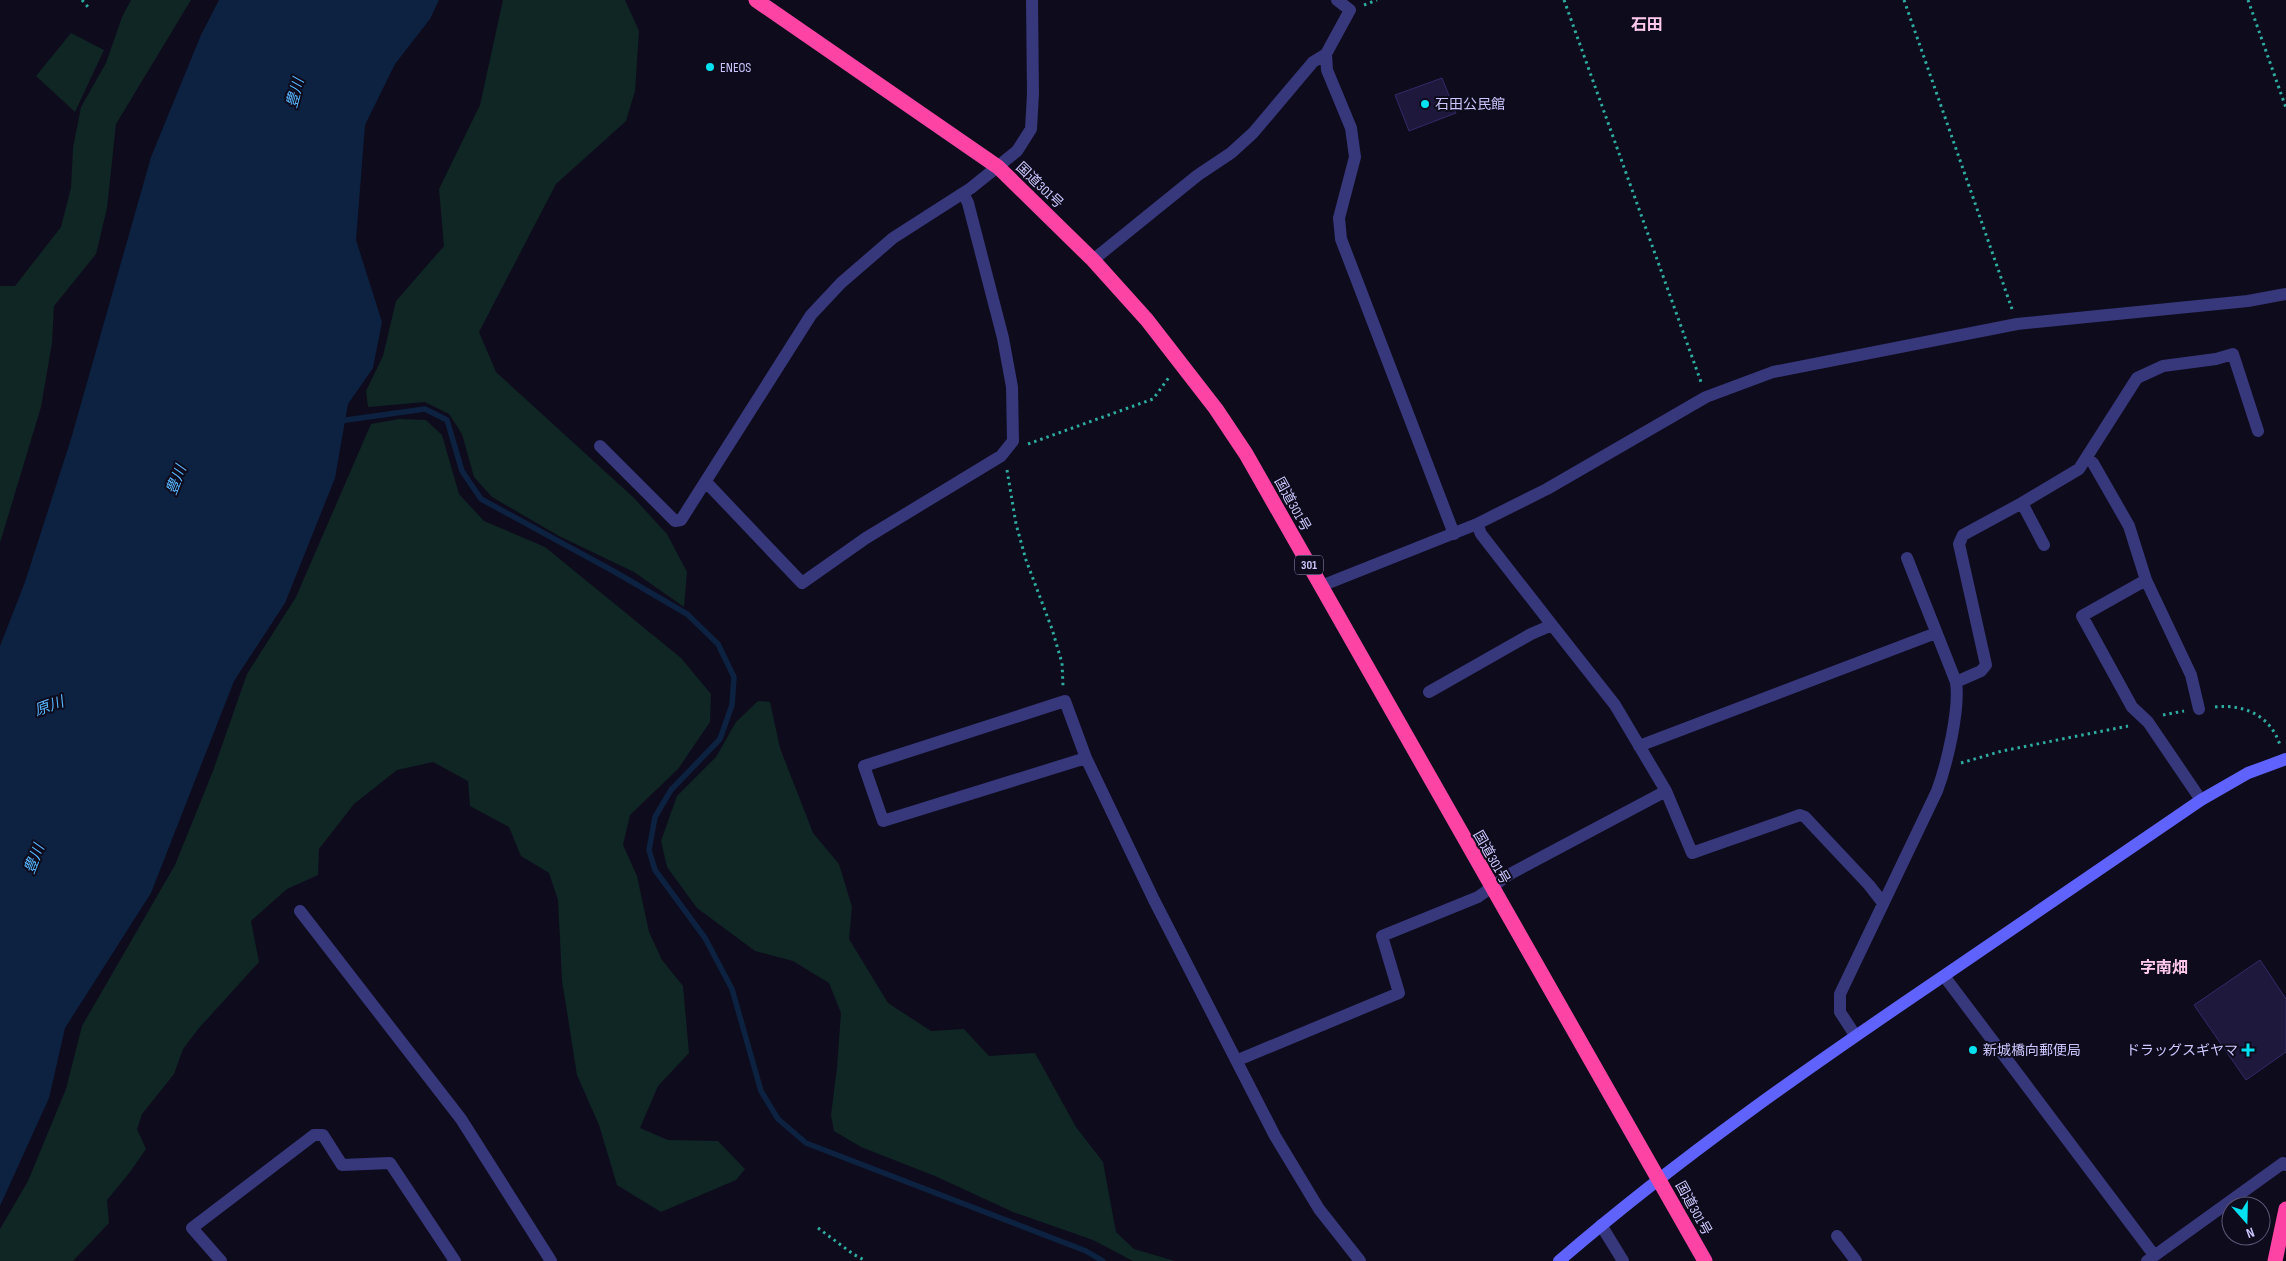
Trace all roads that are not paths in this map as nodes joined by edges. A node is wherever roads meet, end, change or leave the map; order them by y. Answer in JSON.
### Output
{"nodes":[{"id":1,"x":756,"y":0,"type":"edge"},
{"id":2,"x":1032,"y":0,"type":"edge"},
{"id":3,"x":1337,"y":0,"type":"edge"},
{"id":4,"x":1326,"y":54,"type":"junction"},
{"id":5,"x":998,"y":167,"type":"junction"},
{"id":6,"x":963,"y":193,"type":"junction"},
{"id":7,"x":1093,"y":260,"type":"junction"},
{"id":8,"x":2286,"y":294,"type":"edge"},
{"id":9,"x":2258,"y":430,"type":"dead end"},
{"id":10,"x":600,"y":446,"type":"dead end"},
{"id":11,"x":2087,"y":458,"type":"junction"},
{"id":12,"x":706,"y":482,"type":"junction"},
{"id":13,"x":2022,"y":503,"type":"junction"},
{"id":14,"x":1477,"y":524,"type":"junction"},
{"id":15,"x":1454,"y":534,"type":"junction"},
{"id":16,"x":2044,"y":545,"type":"dead end"},
{"id":17,"x":1907,"y":558,"type":"dead end"},
{"id":18,"x":2146,"y":580,"type":"junction"},
{"id":19,"x":1321,"y":586,"type":"junction"},
{"id":20,"x":1552,"y":626,"type":"junction"},
{"id":21,"x":1936,"y":633,"type":"junction"},
{"id":22,"x":1956,"y":682,"type":"junction"},
{"id":23,"x":1429,"y":692,"type":"dead end"},
{"id":24,"x":2199,"y":709,"type":"road end"},
{"id":25,"x":1639,"y":746,"type":"junction"},
{"id":26,"x":1086,"y":758,"type":"junction"},
{"id":27,"x":2286,"y":759,"type":"edge"},
{"id":28,"x":1666,"y":791,"type":"junction"},
{"id":29,"x":2201,"y":800,"type":"junction"},
{"id":30,"x":1491,"y":887,"type":"junction"},
{"id":31,"x":1883,"y":903,"type":"junction"},
{"id":32,"x":300,"y":911,"type":"dead end"},
{"id":33,"x":1944,"y":976,"type":"junction"},
{"id":34,"x":1855,"y":1035,"type":"junction"},
{"id":35,"x":1238,"y":1060,"type":"junction"},
{"id":36,"x":2286,"y":1165,"type":"edge"},
{"id":37,"x":1659,"y":1178,"type":"junction"},
{"id":38,"x":2286,"y":1209,"type":"edge"},
{"id":39,"x":1601,"y":1225,"type":"junction"},
{"id":40,"x":1837,"y":1236,"type":"dead end"},
{"id":41,"x":2151,"y":1258,"type":"edge"},
{"id":42,"x":547,"y":1260,"type":"edge"},
{"id":43,"x":221,"y":1261,"type":"edge"},
{"id":44,"x":455,"y":1261,"type":"edge"},
{"id":45,"x":1360,"y":1261,"type":"edge"},
{"id":46,"x":1559,"y":1261,"type":"edge"},
{"id":47,"x":1623,"y":1261,"type":"edge"},
{"id":48,"x":1705,"y":1261,"type":"edge"},
{"id":49,"x":1856,"y":1261,"type":"edge"},
{"id":50,"x":2275,"y":1261,"type":"edge"}],
"edges":[{"from":1,"to":5,"type":"highway","name":"国道301号","number":"301"},
{"from":2,"to":5,"type":"street"},
{"from":3,"to":4,"type":"street"},
{"from":4,"to":7,"type":"street"},
{"from":4,"to":15,"type":"street"},
{"from":5,"to":6,"type":"street"},
{"from":5,"to":7,"type":"highway","name":"国道301号","number":"301"},
{"from":6,"to":12,"type":"street"},
{"from":6,"to":12,"type":"street"},
{"from":7,"to":19,"type":"highway","name":"国道301号","number":"301"},
{"from":8,"to":14,"type":"street"},
{"from":9,"to":11,"type":"street"},
{"from":10,"to":12,"type":"street"},
{"from":11,"to":13,"type":"street"},
{"from":11,"to":18,"type":"street"},
{"from":13,"to":16,"type":"street"},
{"from":13,"to":22,"type":"street"},
{"from":14,"to":15,"type":"street"},
{"from":14,"to":20,"type":"street"},
{"from":15,"to":19,"type":"street"},
{"from":17,"to":21,"type":"street"},
{"from":18,"to":24,"type":"street"},
{"from":18,"to":29,"type":"street"},
{"from":19,"to":30,"type":"highway","name":"国道301号","number":"301"},
{"from":20,"to":23,"type":"street"},
{"from":20,"to":25,"type":"street"},
{"from":21,"to":22,"type":"street"},
{"from":21,"to":25,"type":"street"},
{"from":22,"to":31,"type":"street"},
{"from":25,"to":28,"type":"street"},
{"from":26,"to":26,"type":"street"},
{"from":26,"to":35,"type":"street"},
{"from":27,"to":29,"type":"street"},
{"from":28,"to":30,"type":"street"},
{"from":28,"to":31,"type":"street"},
{"from":29,"to":33,"type":"street"},
{"from":30,"to":35,"type":"street"},
{"from":30,"to":37,"type":"highway","name":"国道301号","number":"301"},
{"from":31,"to":34,"type":"street"},
{"from":32,"to":42,"type":"street"},
{"from":33,"to":34,"type":"street"},
{"from":33,"to":41,"type":"street"},
{"from":34,"to":37,"type":"street"},
{"from":35,"to":45,"type":"street"},
{"from":36,"to":41,"type":"street"},
{"from":37,"to":39,"type":"street"},
{"from":37,"to":48,"type":"highway","name":"国道301号","number":"301"},
{"from":38,"to":50,"type":"highway"},
{"from":39,"to":46,"type":"street"},
{"from":39,"to":47,"type":"street"},
{"from":40,"to":49,"type":"street"},
{"from":43,"to":44,"type":"street"}]}
